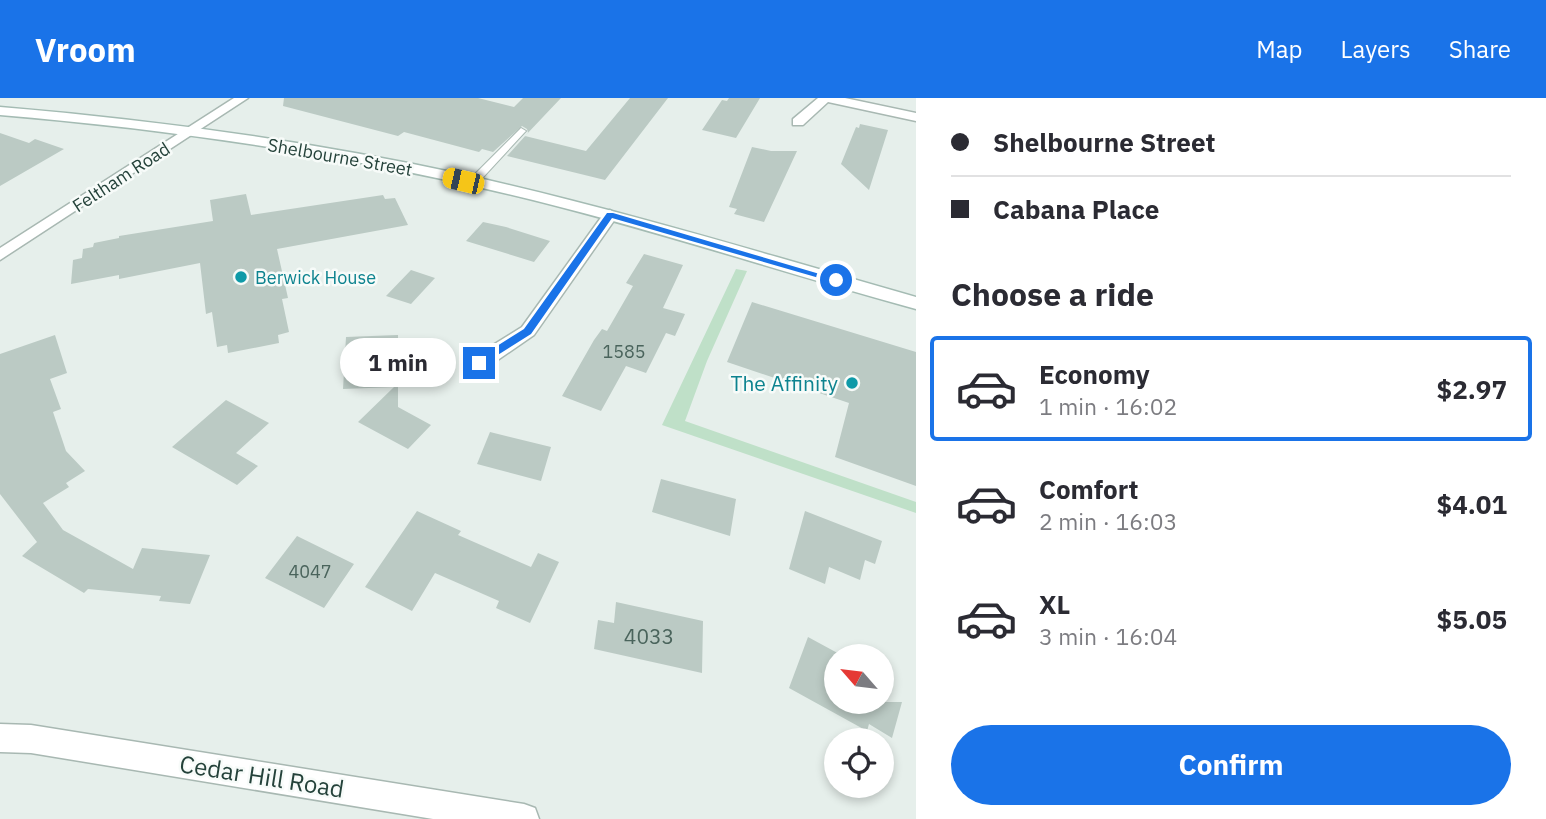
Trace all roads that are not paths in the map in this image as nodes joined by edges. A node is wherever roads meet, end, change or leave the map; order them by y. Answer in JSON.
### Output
{"nodes":[{"id":1,"x":242,"y":98,"type":"edge"},
{"id":2,"x":826,"y":98,"type":"edge"},
{"id":3,"x":0,"y":111,"type":"edge"},
{"id":4,"x":916,"y":117,"type":"edge"},
{"id":5,"x":799,"y":122,"type":"dead end"},
{"id":6,"x":191,"y":131,"type":"junction"},
{"id":7,"x":521,"y":131,"type":"dead end"},
{"id":8,"x":472,"y":183,"type":"junction"},
{"id":9,"x":610,"y":215,"type":"junction"},
{"id":10,"x":0,"y":255,"type":"edge"},
{"id":11,"x":916,"y":303,"type":"edge"},
{"id":12,"x":479,"y":363,"type":"dead end"},
{"id":13,"x":0,"y":738,"type":"edge"},
{"id":14,"x":524,"y":819,"type":"edge"}],
"edges":[{"from":1,"to":6,"type":"street","name":"Feltham Road"},
{"from":2,"to":4,"type":"street"},
{"from":2,"to":5,"type":"street"},
{"from":3,"to":6,"type":"street","name":"Shelbourne Street"},
{"from":6,"to":8,"type":"street","name":"Shelbourne Street"},
{"from":6,"to":10,"type":"street","name":"Feltham Road"},
{"from":7,"to":8,"type":"lane"},
{"from":8,"to":9,"type":"street","name":"Shelbourne Street"},
{"from":9,"to":11,"type":"street","name":"Shelbourne Street"},
{"from":9,"to":12,"type":"street"},
{"from":13,"to":14,"type":"street","name":"Cedar Hill Road"}]}
